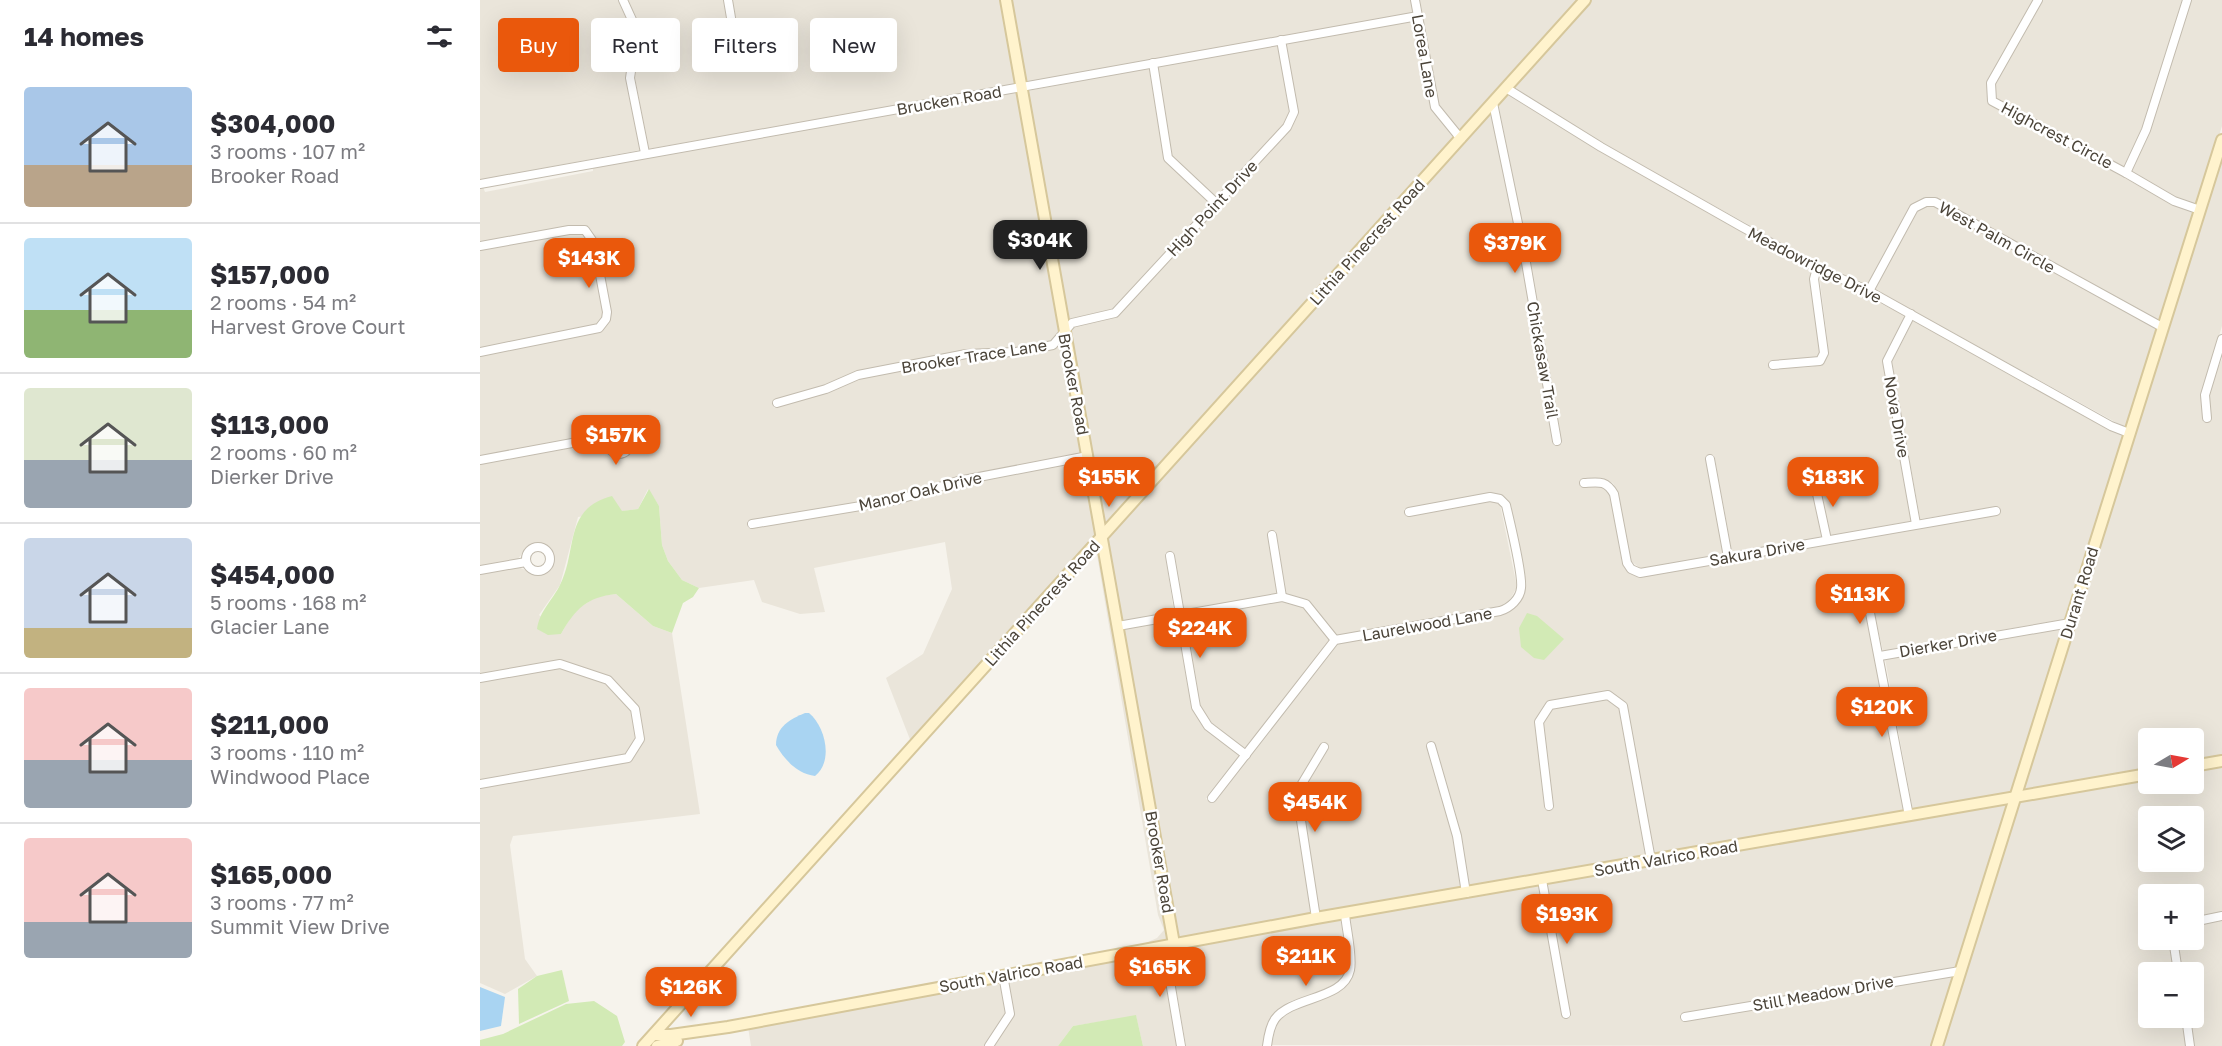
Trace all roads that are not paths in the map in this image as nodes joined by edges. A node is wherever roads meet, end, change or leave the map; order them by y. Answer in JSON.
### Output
{"nodes":[{"id":1,"x":623,"y":0,"type":"edge"},
{"id":2,"x":728,"y":0,"type":"edge"},
{"id":3,"x":1006,"y":0,"type":"edge"},
{"id":4,"x":1415,"y":0,"type":"edge"},
{"id":5,"x":1585,"y":0,"type":"edge"},
{"id":6,"x":2038,"y":0,"type":"edge"},
{"id":7,"x":2187,"y":0,"type":"edge"},
{"id":8,"x":1418,"y":16,"type":"junction"},
{"id":9,"x":731,"y":18,"type":"edge"},
{"id":10,"x":1281,"y":40,"type":"junction"},
{"id":11,"x":1153,"y":63,"type":"junction"},
{"id":12,"x":1022,"y":88,"type":"junction"},
{"id":13,"x":1506,"y":88,"type":"junction"},
{"id":14,"x":1493,"y":103,"type":"junction"},
{"id":15,"x":1461,"y":139,"type":"junction"},
{"id":16,"x":2222,"y":140,"type":"edge"},
{"id":17,"x":645,"y":153,"type":"junction"},
{"id":18,"x":2126,"y":173,"type":"junction"},
{"id":19,"x":480,"y":183,"type":"edge"},
{"id":20,"x":1215,"y":203,"type":"junction"},
{"id":21,"x":2200,"y":210,"type":"junction"},
{"id":22,"x":480,"y":246,"type":"edge"},
{"id":23,"x":1817,"y":268,"type":"junction"},
{"id":24,"x":1869,"y":291,"type":"junction"},
{"id":25,"x":1911,"y":314,"type":"junction"},
{"id":26,"x":2162,"y":327,"type":"junction"},
{"id":27,"x":1065,"y":333,"type":"junction"},
{"id":28,"x":2222,"y":339,"type":"edge"},
{"id":29,"x":480,"y":352,"type":"edge"},
{"id":30,"x":2220,"y":354,"type":"edge"},
{"id":31,"x":1773,"y":365,"type":"dead end"},
{"id":32,"x":777,"y":403,"type":"dead end"},
{"id":33,"x":2207,"y":418,"type":"dead end"},
{"id":34,"x":2129,"y":433,"type":"junction"},
{"id":35,"x":609,"y":439,"type":"dead end"},
{"id":36,"x":1557,"y":441,"type":"dead end"},
{"id":37,"x":1088,"y":456,"type":"junction"},
{"id":38,"x":1710,"y":459,"type":"dead end"},
{"id":39,"x":480,"y":460,"type":"edge"},
{"id":40,"x":1814,"y":480,"type":"dead end"},
{"id":41,"x":1584,"y":483,"type":"dead end"},
{"id":42,"x":1996,"y":511,"type":"dead end"},
{"id":43,"x":1409,"y":512,"type":"dead end"},
{"id":44,"x":752,"y":524,"type":"dead end"},
{"id":45,"x":1916,"y":524,"type":"junction"},
{"id":46,"x":1272,"y":535,"type":"dead end"},
{"id":47,"x":1102,"y":537,"type":"junction"},
{"id":48,"x":1827,"y":540,"type":"junction"},
{"id":49,"x":1170,"y":556,"type":"dead end"},
{"id":50,"x":1728,"y":557,"type":"junction"},
{"id":51,"x":526,"y":562,"type":"dead end"},
{"id":52,"x":480,"y":570,"type":"edge"},
{"id":53,"x":1842,"y":588,"type":"dead end"},
{"id":54,"x":1282,"y":597,"type":"junction"},
{"id":55,"x":1179,"y":615,"type":"junction"},
{"id":56,"x":2070,"y":623,"type":"junction"},
{"id":57,"x":1118,"y":626,"type":"junction"},
{"id":58,"x":1335,"y":640,"type":"junction"},
{"id":59,"x":1880,"y":656,"type":"junction"},
{"id":60,"x":480,"y":678,"type":"edge"},
{"id":61,"x":1431,"y":746,"type":"dead end"},
{"id":62,"x":1324,"y":747,"type":"dead end"},
{"id":63,"x":1246,"y":755,"type":"junction"},
{"id":64,"x":2222,"y":761,"type":"edge"},
{"id":65,"x":2204,"y":764,"type":"edge"},
{"id":66,"x":2138,"y":776,"type":"edge"},
{"id":67,"x":480,"y":784,"type":"edge"},
{"id":68,"x":1212,"y":798,"type":"dead end"},
{"id":69,"x":2015,"y":798,"type":"junction"},
{"id":70,"x":1549,"y":806,"type":"dead end"},
{"id":71,"x":1909,"y":816,"type":"junction"},
{"id":72,"x":1651,"y":860,"type":"junction"},
{"id":73,"x":1542,"y":880,"type":"junction"},
{"id":74,"x":1466,"y":892,"type":"junction"},
{"id":75,"x":1345,"y":914,"type":"junction"},
{"id":76,"x":2222,"y":916,"type":"edge"},
{"id":77,"x":1316,"y":918,"type":"junction"},
{"id":78,"x":2204,"y":920,"type":"edge"},
{"id":79,"x":1169,"y":945,"type":"junction"},
{"id":80,"x":1960,"y":971,"type":"junction"},
{"id":81,"x":1004,"y":975,"type":"junction"},
{"id":82,"x":1566,"y":1014,"type":"dead end"},
{"id":83,"x":1685,"y":1017,"type":"dead end"},
{"id":84,"x":2188,"y":1028,"type":"edge"},
{"id":85,"x":656,"y":1042,"type":"edge"},
{"id":86,"x":643,"y":1046,"type":"edge"},
{"id":87,"x":989,"y":1046,"type":"edge"},
{"id":88,"x":1182,"y":1046,"type":"edge"},
{"id":89,"x":1267,"y":1046,"type":"edge"},
{"id":90,"x":1937,"y":1046,"type":"edge"},
{"id":91,"x":2190,"y":1046,"type":"edge"}],
"edges":[{"from":1,"to":17,"type":"street"},
{"from":2,"to":9,"type":"street"},
{"from":3,"to":12,"type":"street","name":"Brooker Road"},
{"from":4,"to":8,"type":"street","name":"Lorea Lane"},
{"from":5,"to":13,"type":"street","name":"Lithia Pinecrest Road"},
{"from":6,"to":18,"type":"street","name":"Highcrest Circle"},
{"from":7,"to":18,"type":"street","name":"Highcrest Circle"},
{"from":8,"to":10,"type":"street","name":"Brucken Road"},
{"from":8,"to":15,"type":"street","name":"Lorea Lane"},
{"from":10,"to":11,"type":"street","name":"Brucken Road"},
{"from":10,"to":20,"type":"street","name":"High Point Drive"},
{"from":11,"to":12,"type":"street","name":"Brucken Road"},
{"from":11,"to":20,"type":"street"},
{"from":12,"to":17,"type":"street","name":"Brucken Road"},
{"from":12,"to":27,"type":"street","name":"Brooker Road"},
{"from":13,"to":14,"type":"street","name":"Lithia Pinecrest Road"},
{"from":13,"to":23,"type":"street","name":"Meadowridge Drive"},
{"from":14,"to":15,"type":"street","name":"Lithia Pinecrest Road"},
{"from":14,"to":36,"type":"street","name":"Chickasaw Trail"},
{"from":15,"to":47,"type":"street","name":"Lithia Pinecrest Road"},
{"from":16,"to":21,"type":"street","name":"Durant Road"},
{"from":17,"to":19,"type":"street","name":"Brucken Road"},
{"from":18,"to":21,"type":"street","name":"Highcrest Circle"},
{"from":20,"to":27,"type":"street","name":"High Point Drive"},
{"from":21,"to":26,"type":"street","name":"Durant Road"},
{"from":22,"to":29,"type":"street"},
{"from":23,"to":24,"type":"street","name":"Meadowridge Drive"},
{"from":23,"to":31,"type":"street"},
{"from":24,"to":25,"type":"street","name":"Meadowridge Drive"},
{"from":24,"to":26,"type":"street","name":"West Palm Circle"},
{"from":25,"to":34,"type":"street","name":"Meadowridge Drive"},
{"from":25,"to":45,"type":"street","name":"Nova Drive"},
{"from":26,"to":34,"type":"street","name":"Durant Road"},
{"from":27,"to":32,"type":"street","name":"Brooker Trace Lane"},
{"from":27,"to":37,"type":"street","name":"Brooker Road"},
{"from":28,"to":30,"type":"street"},
{"from":30,"to":33,"type":"street"},
{"from":34,"to":56,"type":"street","name":"Durant Road"},
{"from":35,"to":39,"type":"street"},
{"from":37,"to":44,"type":"street","name":"Manor Oak Drive"},
{"from":37,"to":47,"type":"street","name":"Brooker Road"},
{"from":38,"to":50,"type":"street"},
{"from":40,"to":48,"type":"street"},
{"from":41,"to":50,"type":"street","name":"Sakura Drive"},
{"from":42,"to":45,"type":"street","name":"Sakura Drive"},
{"from":43,"to":58,"type":"street","name":"Laurelwood Lane"},
{"from":45,"to":48,"type":"street","name":"Sakura Drive"},
{"from":46,"to":54,"type":"street"},
{"from":47,"to":57,"type":"street","name":"Brooker Road"},
{"from":47,"to":85,"type":"street","name":"Lithia Pinecrest Road"},
{"from":48,"to":50,"type":"street","name":"Sakura Drive"},
{"from":49,"to":55,"type":"street"},
{"from":51,"to":52,"type":"street"},
{"from":53,"to":59,"type":"street"},
{"from":54,"to":55,"type":"street"},
{"from":54,"to":58,"type":"street"},
{"from":55,"to":57,"type":"street"},
{"from":55,"to":63,"type":"street"},
{"from":56,"to":59,"type":"street","name":"Dierker Drive"},
{"from":56,"to":69,"type":"street","name":"Durant Road"},
{"from":57,"to":79,"type":"street","name":"Brooker Road"},
{"from":58,"to":63,"type":"street"},
{"from":59,"to":71,"type":"street","name":"Dierker Drive"},
{"from":60,"to":67,"type":"street"},
{"from":61,"to":74,"type":"street"},
{"from":62,"to":77,"type":"street"},
{"from":63,"to":68,"type":"street"},
{"from":64,"to":65,"type":"street"},
{"from":66,"to":69,"type":"street","name":"South Valrico Road"},
{"from":69,"to":71,"type":"street","name":"South Valrico Road"},
{"from":69,"to":80,"type":"street","name":"Durant Road"},
{"from":70,"to":72,"type":"street"},
{"from":71,"to":72,"type":"street","name":"South Valrico Road"},
{"from":72,"to":73,"type":"street","name":"South Valrico Road"},
{"from":73,"to":74,"type":"street","name":"South Valrico Road"},
{"from":73,"to":82,"type":"street"},
{"from":74,"to":75,"type":"street","name":"South Valrico Road"},
{"from":75,"to":77,"type":"street","name":"South Valrico Road"},
{"from":75,"to":89,"type":"street"},
{"from":76,"to":78,"type":"street"},
{"from":77,"to":79,"type":"street","name":"South Valrico Road"},
{"from":79,"to":81,"type":"street","name":"South Valrico Road"},
{"from":79,"to":88,"type":"street"},
{"from":80,"to":83,"type":"street","name":"Still Meadow Drive"},
{"from":80,"to":90,"type":"street","name":"Durant Road"},
{"from":81,"to":85,"type":"street","name":"South Valrico Road"},
{"from":81,"to":87,"type":"street"},
{"from":84,"to":91,"type":"street"},
{"from":85,"to":86,"type":"street","name":"Lithia Pinecrest Road"}]}
